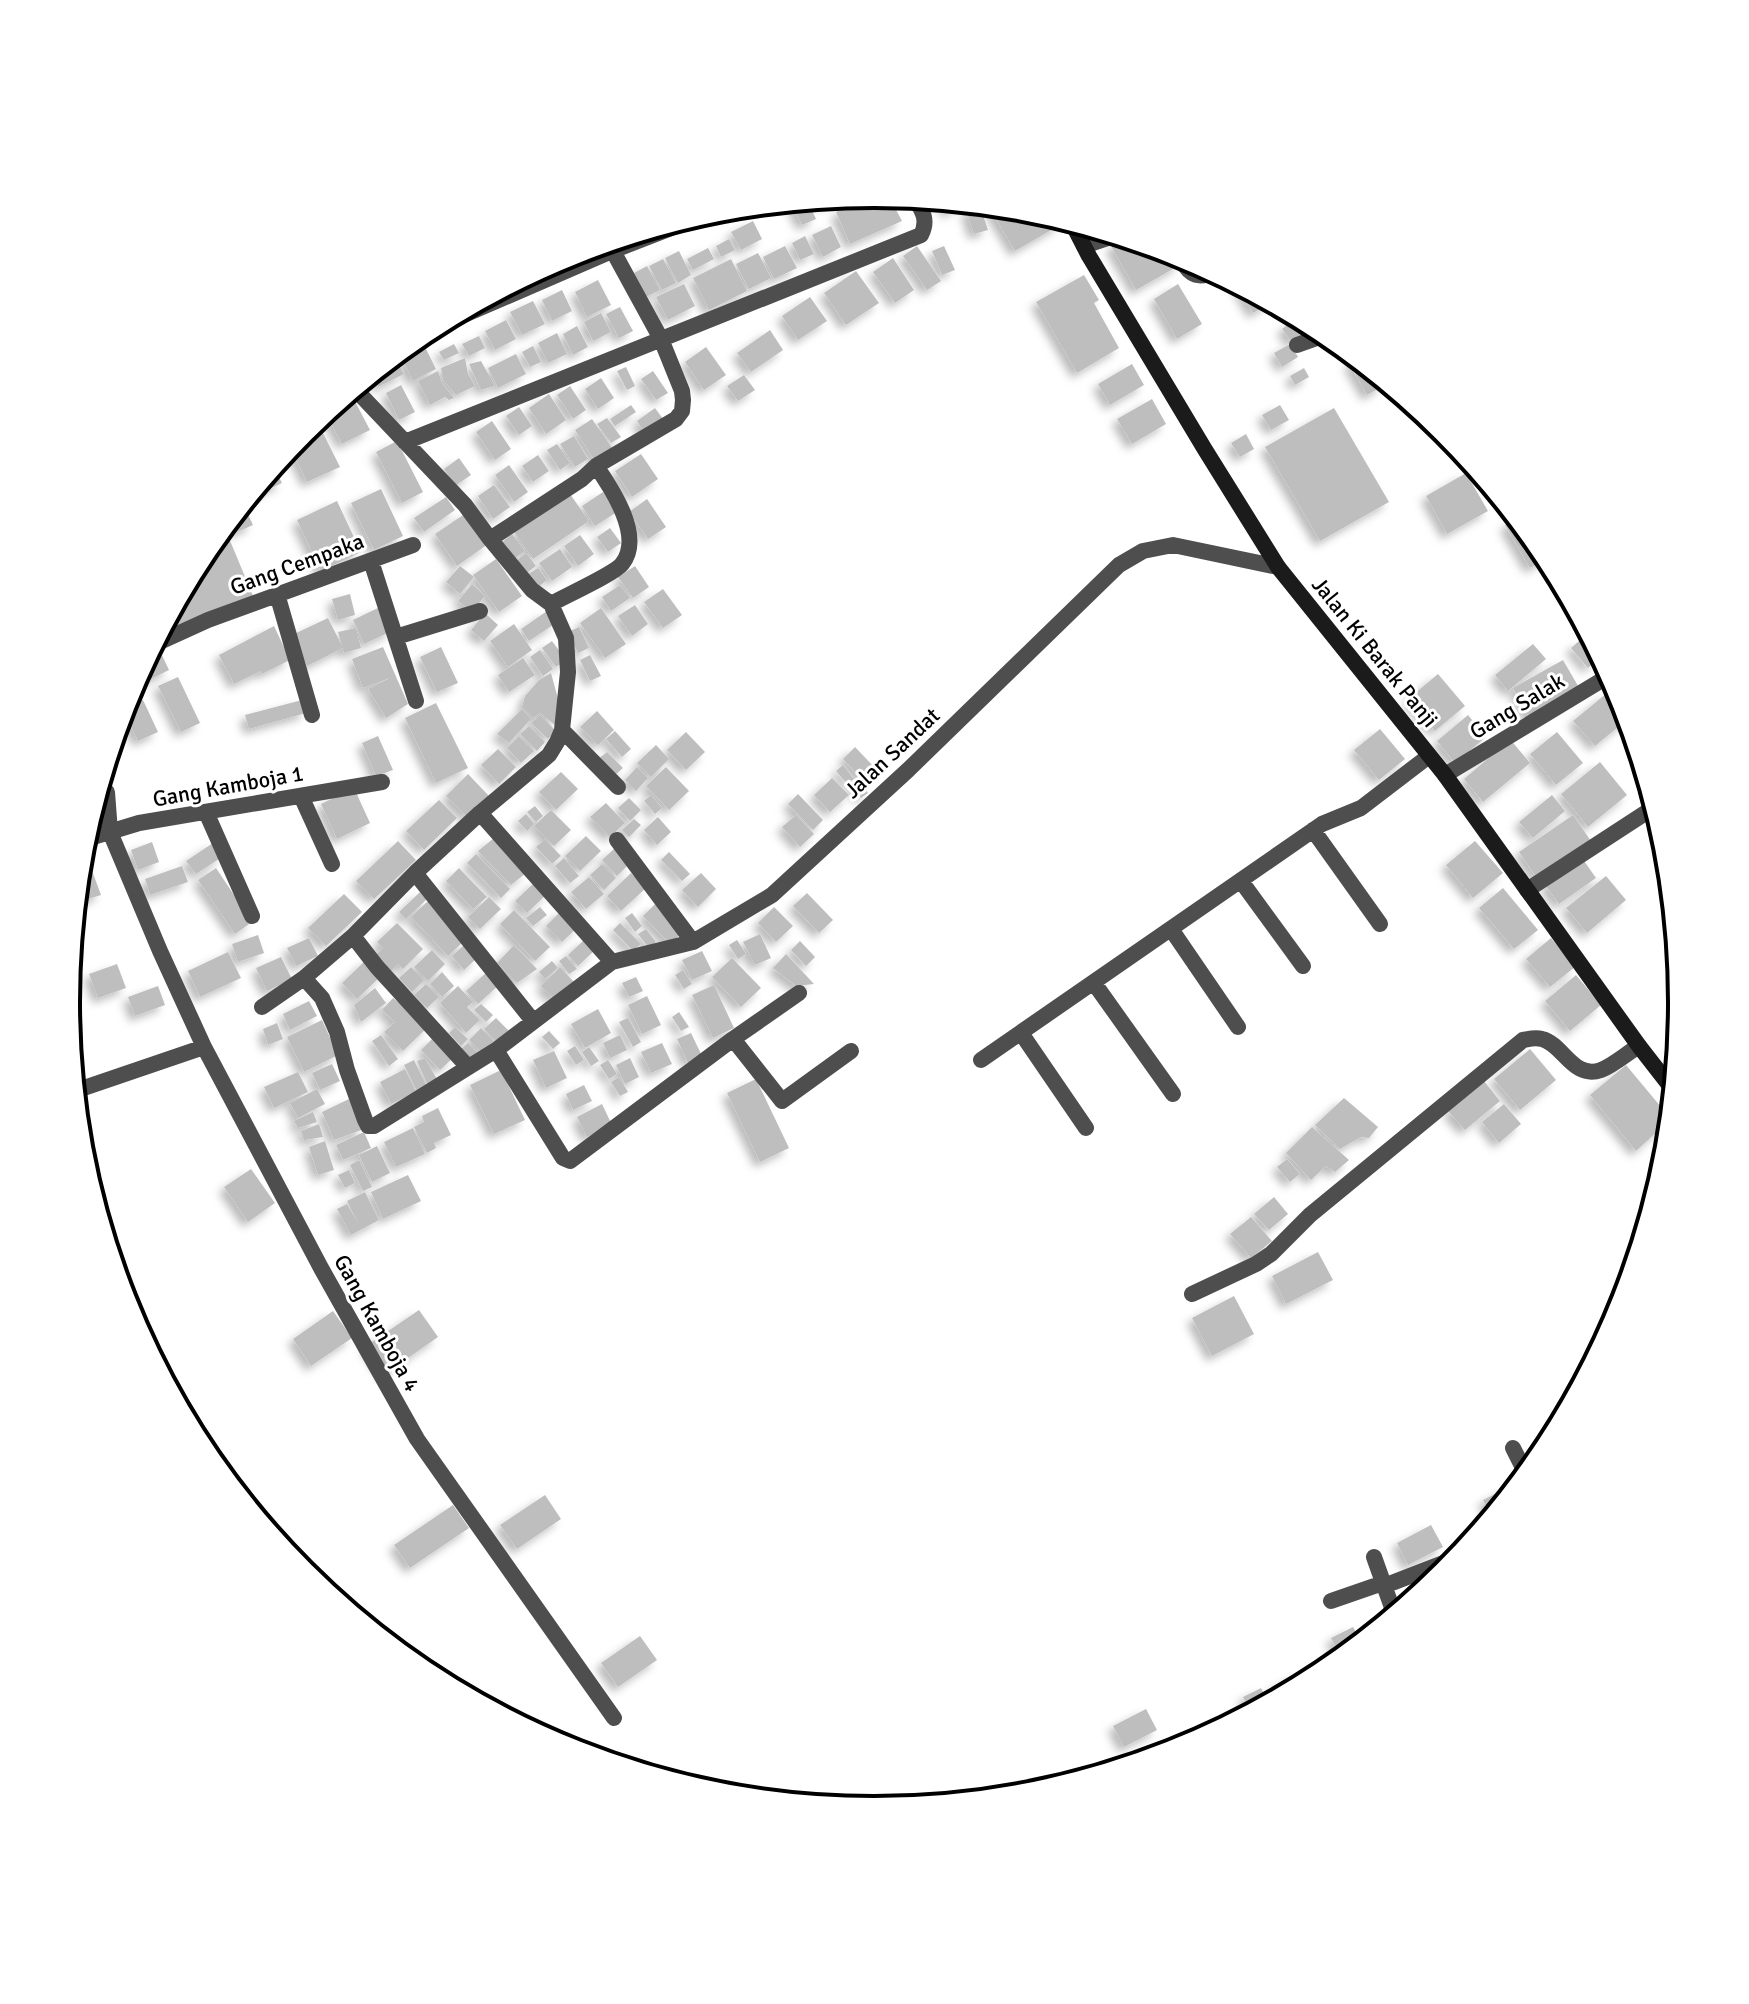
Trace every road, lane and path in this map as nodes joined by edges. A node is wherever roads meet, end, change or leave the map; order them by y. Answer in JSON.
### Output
{"nodes":[{"id":1,"x":921,"y":209,"type":"edge"},
{"id":2,"x":1078,"y":235,"type":"edge"},
{"id":3,"x":1099,"y":241,"type":"edge"},
{"id":4,"x":1084,"y":246,"type":"junction"},
{"id":5,"x":613,"y":252,"type":"edge"},
{"id":6,"x":661,"y":339,"type":"junction"},
{"id":7,"x":1313,"y":339,"type":"edge"},
{"id":8,"x":1297,"y":345,"type":"dead end"},
{"id":9,"x":362,"y":396,"type":"edge"},
{"id":10,"x":405,"y":442,"type":"junction"},
{"id":11,"x":596,"y":466,"type":"junction"},
{"id":12,"x":490,"y":539,"type":"junction"},
{"id":13,"x":413,"y":545,"type":"dead end"},
{"id":14,"x":371,"y":561,"type":"junction"},
{"id":15,"x":1278,"y":567,"type":"junction"},
{"id":16,"x":277,"y":594,"type":"junction"},
{"id":17,"x":551,"y":604,"type":"junction"},
{"id":18,"x":480,"y":611,"type":"dead end"},
{"id":19,"x":396,"y":637,"type":"junction"},
{"id":20,"x":169,"y":638,"type":"edge"},
{"id":21,"x":1601,"y":681,"type":"edge"},
{"id":22,"x":416,"y":701,"type":"dead end"},
{"id":23,"x":312,"y":715,"type":"dead end"},
{"id":24,"x":562,"y":730,"type":"junction"},
{"id":25,"x":1429,"y":756,"type":"junction"},
{"id":26,"x":1445,"y":775,"type":"junction"},
{"id":27,"x":382,"y":782,"type":"dead end"},
{"id":28,"x":618,"y":787,"type":"dead end"},
{"id":29,"x":107,"y":795,"type":"edge"},
{"id":30,"x":301,"y":796,"type":"junction"},
{"id":31,"x":206,"y":812,"type":"junction"},
{"id":32,"x":480,"y":813,"type":"junction"},
{"id":33,"x":1646,"y":813,"type":"edge"},
{"id":34,"x":1313,"y":830,"type":"junction"},
{"id":35,"x":110,"y":832,"type":"junction"},
{"id":36,"x":98,"y":836,"type":"edge"},
{"id":37,"x":617,"y":840,"type":"dead end"},
{"id":38,"x":332,"y":864,"type":"dead end"},
{"id":39,"x":415,"y":873,"type":"junction"},
{"id":40,"x":1241,"y":881,"type":"junction"},
{"id":41,"x":1527,"y":890,"type":"junction"},
{"id":42,"x":252,"y":916,"type":"dead end"},
{"id":43,"x":1380,"y":924,"type":"dead end"},
{"id":44,"x":1171,"y":929,"type":"junction"},
{"id":45,"x":353,"y":936,"type":"junction"},
{"id":46,"x":693,"y":942,"type":"junction"},
{"id":47,"x":612,"y":962,"type":"junction"},
{"id":48,"x":1303,"y":966,"type":"dead end"},
{"id":49,"x":304,"y":978,"type":"junction"},
{"id":50,"x":1094,"y":983,"type":"junction"},
{"id":51,"x":799,"y":993,"type":"dead end"},
{"id":52,"x":262,"y":1007,"type":"dead end"},
{"id":53,"x":533,"y":1021,"type":"junction"},
{"id":54,"x":1238,"y":1027,"type":"dead end"},
{"id":55,"x":1021,"y":1033,"type":"junction"},
{"id":56,"x":733,"y":1039,"type":"junction"},
{"id":57,"x":1639,"y":1046,"type":"junction"},
{"id":58,"x":204,"y":1047,"type":"junction"},
{"id":59,"x":496,"y":1050,"type":"junction"},
{"id":60,"x":851,"y":1051,"type":"dead end"},
{"id":61,"x":981,"y":1060,"type":"dead end"},
{"id":62,"x":468,"y":1067,"type":"junction"},
{"id":63,"x":1665,"y":1079,"type":"edge"},
{"id":64,"x":85,"y":1088,"type":"edge"},
{"id":65,"x":1173,"y":1094,"type":"dead end"},
{"id":66,"x":1086,"y":1128,"type":"dead end"},
{"id":67,"x":1192,"y":1294,"type":"dead end"},
{"id":68,"x":1513,"y":1448,"type":"dead end"},
{"id":69,"x":1521,"y":1463,"type":"edge"},
{"id":70,"x":1374,"y":1557,"type":"dead end"},
{"id":71,"x":1434,"y":1566,"type":"edge"},
{"id":72,"x":1384,"y":1584,"type":"junction"},
{"id":73,"x":1331,"y":1601,"type":"dead end"},
{"id":74,"x":1391,"y":1605,"type":"edge"},
{"id":75,"x":614,"y":1718,"type":"dead end"}],
"edges":[{"from":1,"to":6,"type":"street"},
{"from":2,"to":4,"type":"street","name":"Jalan Ki Barak Panji"},
{"from":3,"to":4,"type":"street"},
{"from":4,"to":15,"type":"street","name":"Jalan Ki Barak Panji"},
{"from":5,"to":6,"type":"street"},
{"from":6,"to":10,"type":"street"},
{"from":6,"to":11,"type":"street"},
{"from":7,"to":8,"type":"street"},
{"from":9,"to":10,"type":"street"},
{"from":10,"to":12,"type":"street"},
{"from":11,"to":12,"type":"street"},
{"from":11,"to":17,"type":"street"},
{"from":12,"to":17,"type":"street"},
{"from":13,"to":14,"type":"street","name":"Gang Cempaka"},
{"from":14,"to":16,"type":"street","name":"Gang Cempaka"},
{"from":14,"to":19,"type":"street"},
{"from":15,"to":25,"type":"street","name":"Jalan Ki Barak Panji"},
{"from":15,"to":46,"type":"street","name":"Jalan Sandat"},
{"from":16,"to":20,"type":"street","name":"Gang Cempaka"},
{"from":16,"to":23,"type":"street"},
{"from":17,"to":24,"type":"street"},
{"from":18,"to":19,"type":"street"},
{"from":19,"to":22,"type":"street"},
{"from":21,"to":26,"type":"street","name":"Gang Salak"},
{"from":24,"to":28,"type":"street"},
{"from":24,"to":32,"type":"street"},
{"from":25,"to":26,"type":"street","name":"Jalan Ki Barak Panji"},
{"from":25,"to":34,"type":"street"},
{"from":26,"to":41,"type":"street","name":"Jalan Ki Barak Panji"},
{"from":27,"to":30,"type":"street","name":"Gang Kamboja 1"},
{"from":29,"to":35,"type":"street","name":"Gang Kamboja 4"},
{"from":30,"to":31,"type":"street","name":"Gang Kamboja 1"},
{"from":30,"to":38,"type":"street"},
{"from":31,"to":35,"type":"street","name":"Gang Kamboja 1"},
{"from":31,"to":42,"type":"street"},
{"from":32,"to":39,"type":"street"},
{"from":32,"to":47,"type":"street"},
{"from":33,"to":41,"type":"street"},
{"from":34,"to":40,"type":"street"},
{"from":34,"to":43,"type":"street"},
{"from":35,"to":36,"type":"street","name":"Gang Kamboja 1"},
{"from":35,"to":58,"type":"street","name":"Gang Kamboja 4"},
{"from":37,"to":46,"type":"street"},
{"from":39,"to":45,"type":"street"},
{"from":39,"to":53,"type":"street"},
{"from":40,"to":44,"type":"street"},
{"from":40,"to":48,"type":"street"},
{"from":41,"to":57,"type":"street","name":"Jalan Ki Barak Panji"},
{"from":44,"to":50,"type":"street"},
{"from":44,"to":54,"type":"street"},
{"from":45,"to":49,"type":"street"},
{"from":45,"to":62,"type":"street"},
{"from":46,"to":47,"type":"street","name":"Jalan Sandat"},
{"from":47,"to":53,"type":"street","name":"Jalan Sandat"},
{"from":49,"to":52,"type":"street"},
{"from":49,"to":62,"type":"street","name":"Jalan Sandat"},
{"from":50,"to":55,"type":"street"},
{"from":50,"to":65,"type":"street"},
{"from":51,"to":56,"type":"street"},
{"from":53,"to":59,"type":"street","name":"Jalan Sandat"},
{"from":55,"to":61,"type":"street"},
{"from":55,"to":66,"type":"street"},
{"from":56,"to":59,"type":"street"},
{"from":56,"to":60,"type":"street"},
{"from":57,"to":63,"type":"street","name":"Jalan Ki Barak Panji"},
{"from":57,"to":67,"type":"street"},
{"from":58,"to":64,"type":"street"},
{"from":58,"to":75,"type":"street","name":"Gang Kamboja 4"},
{"from":59,"to":62,"type":"street","name":"Jalan Sandat"},
{"from":68,"to":69,"type":"street"},
{"from":70,"to":72,"type":"street"},
{"from":71,"to":72,"type":"street"},
{"from":72,"to":73,"type":"street"},
{"from":72,"to":74,"type":"street"}]}
